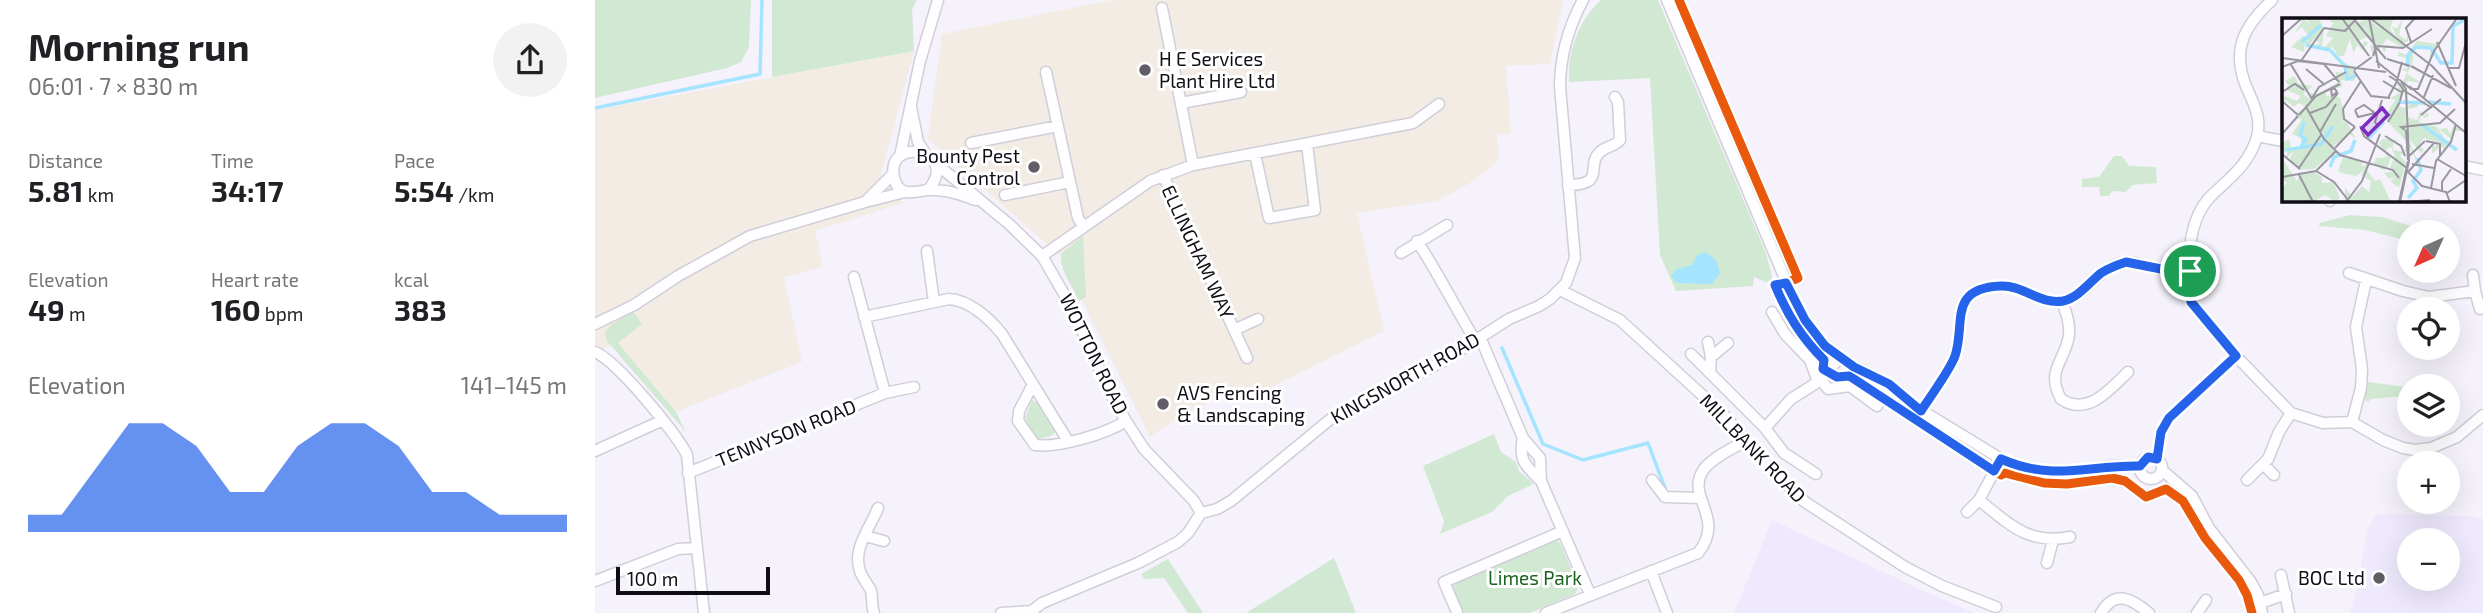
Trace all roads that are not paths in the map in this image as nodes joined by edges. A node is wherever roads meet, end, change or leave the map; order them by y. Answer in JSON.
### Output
{"nodes":[{"id":1,"x":938,"y":0,"type":"edge"},
{"id":2,"x":1583,"y":0,"type":"edge"},
{"id":3,"x":1667,"y":0,"type":"edge"},
{"id":4,"x":2271,"y":0,"type":"edge"},
{"id":5,"x":1162,"y":8,"type":"dead end"},
{"id":6,"x":1046,"y":72,"type":"dead end"},
{"id":7,"x":1241,"y":92,"type":"dead end"},
{"id":8,"x":1615,"y":97,"type":"dead end"},
{"id":9,"x":1181,"y":103,"type":"junction"},
{"id":10,"x":911,"y":104,"type":"junction"},
{"id":11,"x":1439,"y":104,"type":"dead end"},
{"id":12,"x":1058,"y":126,"type":"junction"},
{"id":13,"x":2257,"y":136,"type":"junction"},
{"id":14,"x":2282,"y":141,"type":"edge"},
{"id":15,"x":971,"y":143,"type":"dead end"},
{"id":16,"x":1307,"y":144,"type":"junction"},
{"id":17,"x":925,"y":153,"type":"junction"},
{"id":18,"x":1255,"y":153,"type":"junction"},
{"id":19,"x":900,"y":156,"type":"junction"},
{"id":20,"x":934,"y":162,"type":"junction"},
{"id":21,"x":1193,"y":165,"type":"junction"},
{"id":22,"x":2465,"y":166,"type":"edge"},
{"id":23,"x":2483,"y":170,"type":"edge"},
{"id":24,"x":893,"y":174,"type":"junction"},
{"id":25,"x":1163,"y":175,"type":"junction"},
{"id":26,"x":1070,"y":183,"type":"junction"},
{"id":27,"x":1568,"y":185,"type":"junction"},
{"id":28,"x":928,"y":190,"type":"junction"},
{"id":29,"x":905,"y":192,"type":"junction"},
{"id":30,"x":1005,"y":195,"type":"dead end"},
{"id":31,"x":980,"y":201,"type":"junction"},
{"id":32,"x":865,"y":202,"type":"junction"},
{"id":33,"x":1447,"y":225,"type":"dead end"},
{"id":34,"x":1084,"y":227,"type":"junction"},
{"id":35,"x":1417,"y":241,"type":"junction"},
{"id":36,"x":927,"y":251,"type":"dead end"},
{"id":37,"x":1401,"y":253,"type":"dead end"},
{"id":38,"x":1042,"y":256,"type":"junction"},
{"id":39,"x":2190,"y":271,"type":"junction"},
{"id":40,"x":2349,"y":273,"type":"dead end"},
{"id":41,"x":2473,"y":275,"type":"dead end"},
{"id":42,"x":854,"y":278,"type":"dead end"},
{"id":43,"x":2366,"y":280,"type":"junction"},
{"id":44,"x":1560,"y":290,"type":"junction"},
{"id":45,"x":2475,"y":291,"type":"junction"},
{"id":46,"x":2062,"y":301,"type":"junction"},
{"id":47,"x":934,"y":302,"type":"junction"},
{"id":48,"x":2480,"y":309,"type":"dead end"},
{"id":49,"x":1772,"y":312,"type":"dead end"},
{"id":50,"x":865,"y":317,"type":"junction"},
{"id":51,"x":1258,"y":319,"type":"dead end"},
{"id":52,"x":595,"y":324,"type":"edge"},
{"id":53,"x":1234,"y":330,"type":"junction"},
{"id":54,"x":1477,"y":338,"type":"junction"},
{"id":55,"x":1708,"y":342,"type":"dead end"},
{"id":56,"x":1728,"y":343,"type":"dead end"},
{"id":57,"x":595,"y":352,"type":"edge"},
{"id":58,"x":1691,"y":354,"type":"dead end"},
{"id":59,"x":2236,"y":356,"type":"junction"},
{"id":60,"x":1711,"y":357,"type":"junction"},
{"id":61,"x":1840,"y":357,"type":"junction"},
{"id":62,"x":1247,"y":358,"type":"dead end"},
{"id":63,"x":1710,"y":370,"type":"junction"},
{"id":64,"x":2128,"y":372,"type":"dead end"},
{"id":65,"x":1820,"y":381,"type":"junction"},
{"id":66,"x":1033,"y":384,"type":"junction"},
{"id":67,"x":914,"y":387,"type":"dead end"},
{"id":68,"x":885,"y":393,"type":"junction"},
{"id":69,"x":1877,"y":405,"type":"dead end"},
{"id":70,"x":1917,"y":408,"type":"junction"},
{"id":71,"x":2291,"y":413,"type":"junction"},
{"id":72,"x":2483,"y":415,"type":"edge"},
{"id":73,"x":663,"y":420,"type":"junction"},
{"id":74,"x":1126,"y":421,"type":"junction"},
{"id":75,"x":2352,"y":422,"type":"junction"},
{"id":76,"x":1765,"y":428,"type":"junction"},
{"id":77,"x":1068,"y":441,"type":"junction"},
{"id":78,"x":1745,"y":441,"type":"junction"},
{"id":79,"x":595,"y":451,"type":"edge"},
{"id":80,"x":2001,"y":459,"type":"junction"},
{"id":81,"x":2159,"y":464,"type":"junction"},
{"id":82,"x":2264,"y":465,"type":"junction"},
{"id":83,"x":2140,"y":466,"type":"junction"},
{"id":84,"x":688,"y":473,"type":"junction"},
{"id":85,"x":1816,"y":474,"type":"dead end"},
{"id":86,"x":2274,"y":475,"type":"dead end"},
{"id":87,"x":1652,"y":480,"type":"dead end"},
{"id":88,"x":2247,"y":480,"type":"dead end"},
{"id":89,"x":1665,"y":497,"type":"junction"},
{"id":90,"x":1700,"y":498,"type":"junction"},
{"id":91,"x":1979,"y":500,"type":"junction"},
{"id":92,"x":879,"y":508,"type":"dead end"},
{"id":93,"x":1658,"y":508,"type":"dead end"},
{"id":94,"x":1967,"y":512,"type":"dead end"},
{"id":95,"x":1201,"y":513,"type":"junction"},
{"id":96,"x":1563,"y":531,"type":"junction"},
{"id":97,"x":865,"y":536,"type":"junction"},
{"id":98,"x":2070,"y":537,"type":"dead end"},
{"id":99,"x":2053,"y":540,"type":"junction"},
{"id":100,"x":884,"y":541,"type":"dead end"},
{"id":101,"x":697,"y":548,"type":"junction"},
{"id":102,"x":2047,"y":563,"type":"dead end"},
{"id":103,"x":1651,"y":571,"type":"junction"},
{"id":104,"x":2280,"y":575,"type":"dead end"},
{"id":105,"x":595,"y":581,"type":"edge"},
{"id":106,"x":1590,"y":594,"type":"junction"},
{"id":107,"x":2286,"y":594,"type":"junction"},
{"id":108,"x":2206,"y":600,"type":"dead end"},
{"id":109,"x":1996,"y":607,"type":"dead end"},
{"id":110,"x":2261,"y":608,"type":"edge"},
{"id":111,"x":1032,"y":612,"type":"edge"},
{"id":112,"x":1457,"y":612,"type":"edge"},
{"id":113,"x":704,"y":613,"type":"edge"},
{"id":114,"x":874,"y":613,"type":"edge"},
{"id":115,"x":1001,"y":613,"type":"edge"},
{"id":116,"x":1546,"y":613,"type":"edge"},
{"id":117,"x":1667,"y":613,"type":"edge"},
{"id":118,"x":2101,"y":613,"type":"edge"},
{"id":119,"x":2149,"y":613,"type":"edge"},
{"id":120,"x":2197,"y":613,"type":"edge"},
{"id":121,"x":2289,"y":613,"type":"edge"}],
"edges":[{"from":1,"to":10,"type":"street","name":"WOTTON ROAD"},
{"from":2,"to":27,"type":"street"},
{"from":3,"to":61,"type":"street"},
{"from":4,"to":13,"type":"street"},
{"from":5,"to":9,"type":"street","name":"ELLINGHAM WAY"},
{"from":6,"to":12,"type":"street"},
{"from":7,"to":9,"type":"street"},
{"from":8,"to":27,"type":"street"},
{"from":9,"to":21,"type":"street","name":"ELLINGHAM WAY"},
{"from":10,"to":17,"type":"street"},
{"from":10,"to":19,"type":"street","name":"WOTTON ROAD"},
{"from":11,"to":16,"type":"street","name":"ELLINGHAM WAY"},
{"from":12,"to":15,"type":"street"},
{"from":12,"to":26,"type":"street"},
{"from":13,"to":14,"type":"street"},
{"from":13,"to":39,"type":"street"},
{"from":16,"to":18,"type":"street","name":"ELLINGHAM WAY"},
{"from":16,"to":18,"type":"street"},
{"from":17,"to":19,"type":"street"},
{"from":17,"to":20,"type":"street","name":"WOTTON ROAD"},
{"from":18,"to":21,"type":"street","name":"ELLINGHAM WAY"},
{"from":19,"to":24,"type":"street","name":"WOTTON ROAD"},
{"from":20,"to":28,"type":"street"},
{"from":20,"to":31,"type":"street","name":"WOTTON ROAD"},
{"from":21,"to":25,"type":"street","name":"ELLINGHAM WAY"},
{"from":22,"to":23,"type":"street"},
{"from":24,"to":29,"type":"street"},
{"from":24,"to":32,"type":"street","name":"WOTTON ROAD"},
{"from":25,"to":34,"type":"street","name":"ELLINGHAM WAY"},
{"from":25,"to":53,"type":"street","name":"ELLINGHAM WAY"},
{"from":26,"to":30,"type":"street"},
{"from":26,"to":34,"type":"street"},
{"from":27,"to":44,"type":"street"},
{"from":28,"to":29,"type":"street","name":"WOTTON ROAD"},
{"from":28,"to":31,"type":"street","name":"WOTTON ROAD"},
{"from":29,"to":32,"type":"street","name":"WOTTON ROAD"},
{"from":31,"to":38,"type":"street","name":"WOTTON ROAD"},
{"from":32,"to":52,"type":"street","name":"WOTTON ROAD"},
{"from":33,"to":35,"type":"street"},
{"from":34,"to":38,"type":"street","name":"ELLINGHAM WAY"},
{"from":35,"to":37,"type":"street"},
{"from":35,"to":54,"type":"street"},
{"from":36,"to":47,"type":"street"},
{"from":38,"to":74,"type":"street","name":"WOTTON ROAD"},
{"from":39,"to":46,"type":"street"},
{"from":39,"to":59,"type":"street"},
{"from":40,"to":43,"type":"street"},
{"from":41,"to":45,"type":"street"},
{"from":42,"to":50,"type":"street"},
{"from":43,"to":45,"type":"street"},
{"from":43,"to":75,"type":"street"},
{"from":44,"to":54,"type":"street","name":"KINGSNORTH ROAD"},
{"from":44,"to":78,"type":"street","name":"MILLBANK ROAD"},
{"from":45,"to":48,"type":"street"},
{"from":46,"to":64,"type":"street"},
{"from":46,"to":70,"type":"street"},
{"from":47,"to":50,"type":"street"},
{"from":47,"to":66,"type":"street"},
{"from":49,"to":65,"type":"street"},
{"from":50,"to":68,"type":"street"},
{"from":51,"to":53,"type":"street","name":"ELLINGHAM WAY"},
{"from":53,"to":62,"type":"street","name":"ELLINGHAM WAY"},
{"from":54,"to":95,"type":"street","name":"KINGSNORTH ROAD"},
{"from":54,"to":96,"type":"street"},
{"from":55,"to":60,"type":"street"},
{"from":56,"to":60,"type":"street"},
{"from":57,"to":73,"type":"street"},
{"from":58,"to":63,"type":"street"},
{"from":59,"to":71,"type":"street"},
{"from":59,"to":81,"type":"street"},
{"from":60,"to":63,"type":"street"},
{"from":61,"to":65,"type":"street"},
{"from":61,"to":70,"type":"street"},
{"from":63,"to":76,"type":"street"},
{"from":65,"to":69,"type":"street"},
{"from":65,"to":76,"type":"street"},
{"from":66,"to":77,"type":"street"},
{"from":66,"to":77,"type":"street"},
{"from":67,"to":68,"type":"street","name":"TENNYSON ROAD"},
{"from":68,"to":84,"type":"street","name":"TENNYSON ROAD"},
{"from":70,"to":80,"type":"street"},
{"from":71,"to":75,"type":"street"},
{"from":71,"to":82,"type":"street"},
{"from":72,"to":75,"type":"street"},
{"from":73,"to":79,"type":"street"},
{"from":73,"to":84,"type":"street"},
{"from":74,"to":77,"type":"street"},
{"from":74,"to":95,"type":"street","name":"WOTTON ROAD"},
{"from":76,"to":85,"type":"street"},
{"from":78,"to":90,"type":"street"},
{"from":78,"to":109,"type":"street","name":"MILLBANK ROAD"},
{"from":80,"to":83,"type":"street"},
{"from":80,"to":91,"type":"street"},
{"from":81,"to":83,"type":"street"},
{"from":81,"to":83,"type":"street"},
{"from":81,"to":110,"type":"street"},
{"from":82,"to":86,"type":"street"},
{"from":82,"to":88,"type":"street"},
{"from":84,"to":101,"type":"street"},
{"from":87,"to":89,"type":"street"},
{"from":89,"to":90,"type":"street"},
{"from":89,"to":93,"type":"street"},
{"from":90,"to":103,"type":"street"},
{"from":91,"to":94,"type":"street"},
{"from":91,"to":99,"type":"street"},
{"from":92,"to":97,"type":"street"},
{"from":95,"to":111,"type":"street","name":"KINGSNORTH ROAD"},
{"from":96,"to":106,"type":"street"},
{"from":96,"to":112,"type":"street"},
{"from":97,"to":100,"type":"street"},
{"from":97,"to":114,"type":"street"},
{"from":98,"to":99,"type":"street"},
{"from":99,"to":102,"type":"street"},
{"from":101,"to":105,"type":"street"},
{"from":101,"to":113,"type":"street"},
{"from":103,"to":106,"type":"street"},
{"from":103,"to":117,"type":"street"},
{"from":104,"to":107,"type":"street"},
{"from":106,"to":116,"type":"street"},
{"from":107,"to":110,"type":"street"},
{"from":107,"to":121,"type":"street"},
{"from":108,"to":120,"type":"street"},
{"from":111,"to":115,"type":"street","name":"KINGSNORTH ROAD"},
{"from":118,"to":119,"type":"street"}]}
